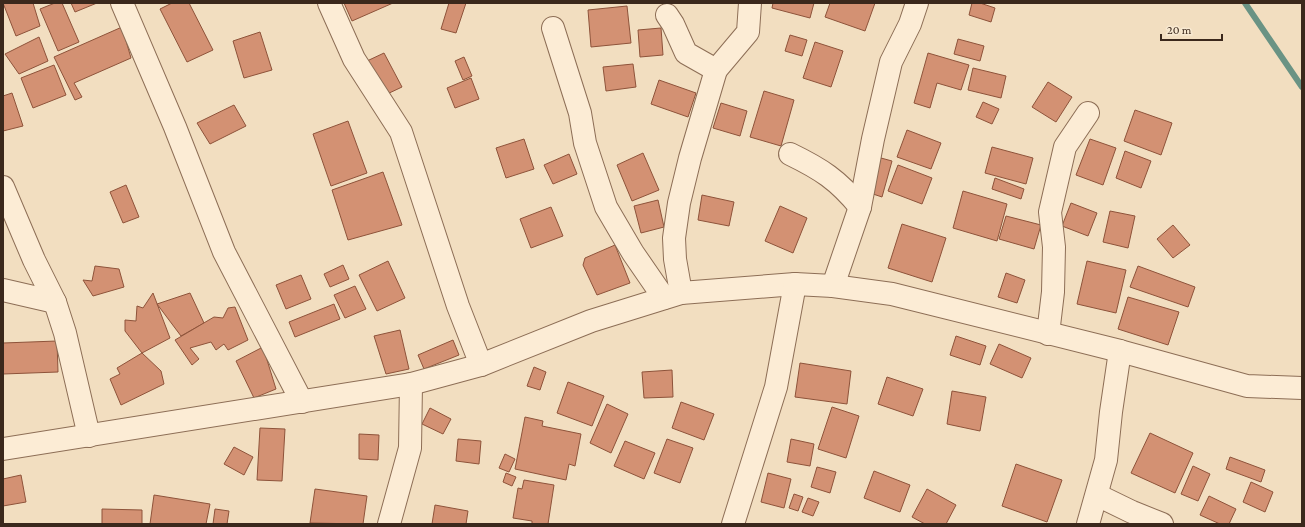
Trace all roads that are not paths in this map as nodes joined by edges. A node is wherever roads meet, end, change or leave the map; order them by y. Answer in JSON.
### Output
{"nodes":[{"id":1,"x":122,"y":3,"type":"edge"},
{"id":2,"x":329,"y":3,"type":"edge"},
{"id":3,"x":750,"y":3,"type":"edge"},
{"id":4,"x":917,"y":3,"type":"edge"},
{"id":5,"x":667,"y":15,"type":"dead end"},
{"id":6,"x":553,"y":28,"type":"dead end"},
{"id":7,"x":716,"y":70,"type":"junction"},
{"id":8,"x":1088,"y":113,"type":"dead end"},
{"id":9,"x":790,"y":154,"type":"dead end"},
{"id":10,"x":3,"y":187,"type":"edge"},
{"id":11,"x":860,"y":207,"type":"junction"},
{"id":12,"x":795,"y":284,"type":"junction"},
{"id":13,"x":833,"y":286,"type":"junction"},
{"id":14,"x":3,"y":290,"type":"edge"},
{"id":15,"x":673,"y":296,"type":"junction"},
{"id":16,"x":55,"y":302,"type":"junction"},
{"id":17,"x":1048,"y":334,"type":"junction"},
{"id":18,"x":1120,"y":351,"type":"junction"},
{"id":19,"x":481,"y":366,"type":"junction"},
{"id":20,"x":411,"y":384,"type":"junction"},
{"id":21,"x":1302,"y":388,"type":"edge"},
{"id":22,"x":302,"y":402,"type":"junction"},
{"id":23,"x":89,"y":436,"type":"junction"},
{"id":24,"x":3,"y":449,"type":"edge"},
{"id":25,"x":1097,"y":495,"type":"junction"},
{"id":26,"x":389,"y":524,"type":"edge"},
{"id":27,"x":732,"y":524,"type":"edge"},
{"id":28,"x":1088,"y":524,"type":"edge"},
{"id":29,"x":1162,"y":524,"type":"edge"}],
"edges":[{"from":1,"to":22,"type":"street"},
{"from":2,"to":19,"type":"street"},
{"from":3,"to":7,"type":"street"},
{"from":4,"to":11,"type":"street"},
{"from":5,"to":7,"type":"street"},
{"from":6,"to":15,"type":"street"},
{"from":7,"to":15,"type":"street"},
{"from":8,"to":17,"type":"street"},
{"from":9,"to":11,"type":"street"},
{"from":10,"to":16,"type":"street"},
{"from":11,"to":13,"type":"street"},
{"from":12,"to":13,"type":"street"},
{"from":12,"to":15,"type":"street"},
{"from":12,"to":27,"type":"street"},
{"from":13,"to":17,"type":"street"},
{"from":14,"to":16,"type":"street"},
{"from":15,"to":19,"type":"street"},
{"from":16,"to":23,"type":"street"},
{"from":17,"to":18,"type":"street"},
{"from":18,"to":21,"type":"street"},
{"from":18,"to":25,"type":"street"},
{"from":19,"to":20,"type":"street"},
{"from":20,"to":22,"type":"street"},
{"from":20,"to":26,"type":"street"},
{"from":22,"to":23,"type":"street"},
{"from":23,"to":24,"type":"street"},
{"from":25,"to":28,"type":"street"},
{"from":25,"to":29,"type":"street"}]}
